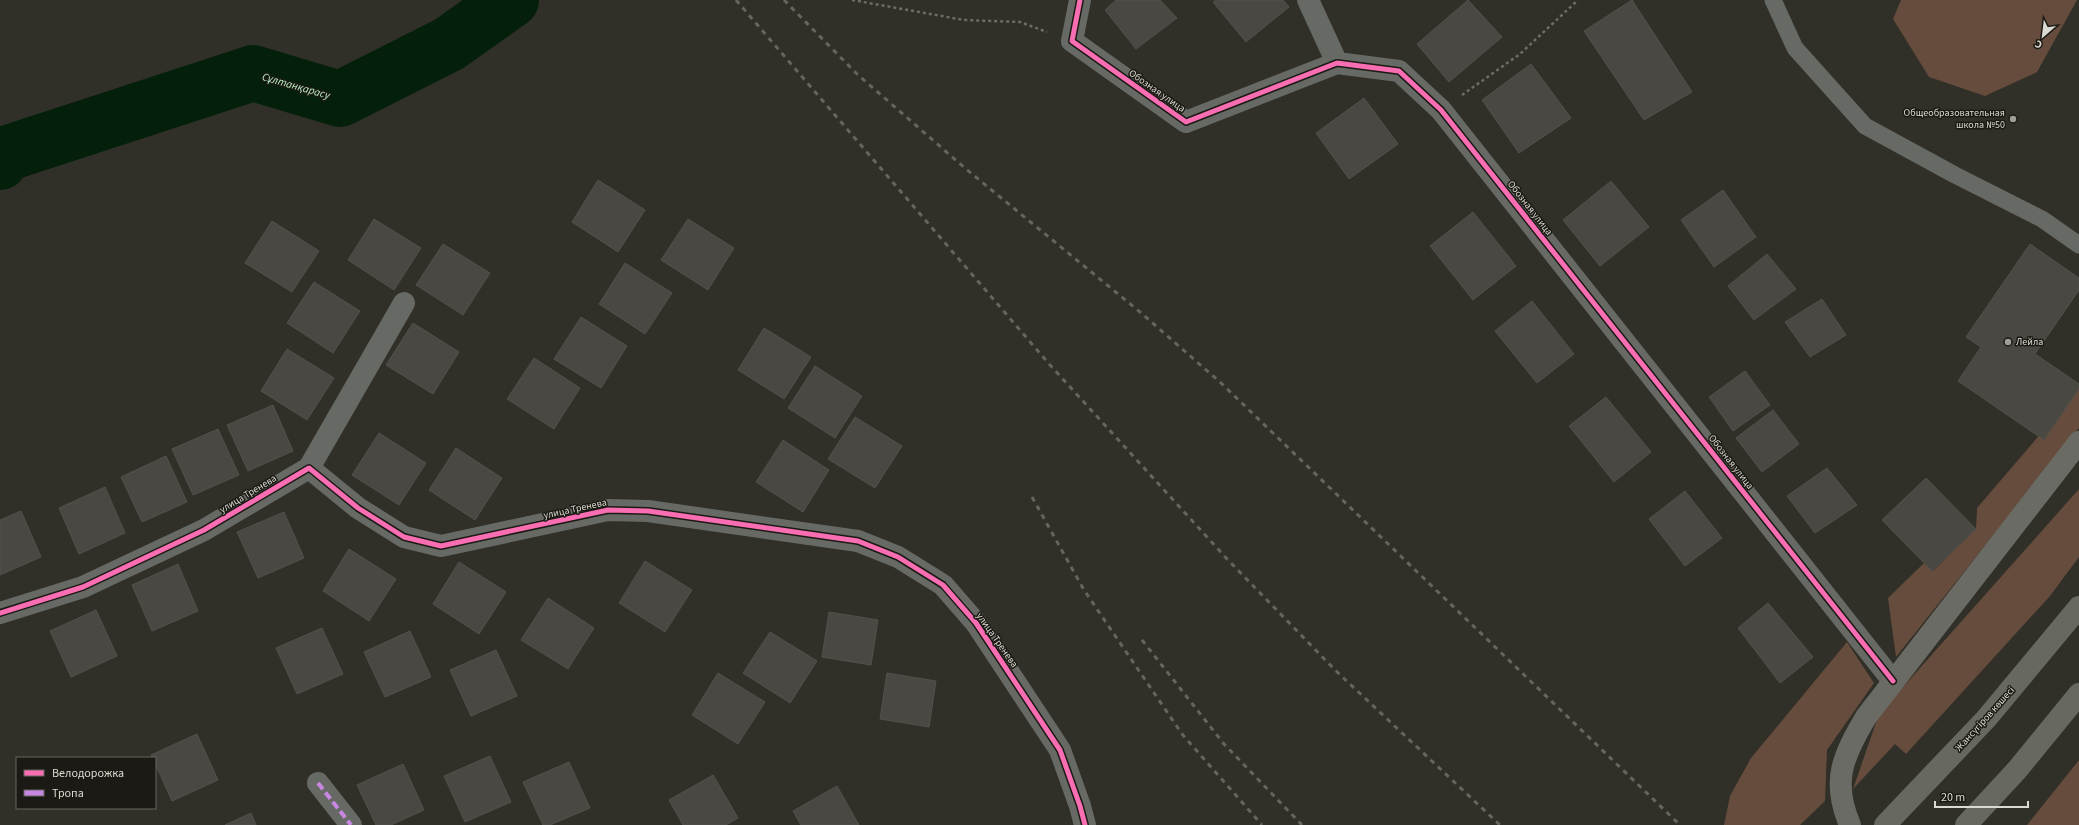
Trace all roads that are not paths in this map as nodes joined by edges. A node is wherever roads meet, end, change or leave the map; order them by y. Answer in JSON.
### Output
{"nodes":[{"id":1,"x":1080,"y":0,"type":"edge"},
{"id":2,"x":1308,"y":0,"type":"edge"},
{"id":3,"x":1773,"y":0,"type":"edge"},
{"id":4,"x":1337,"y":63,"type":"junction"},
{"id":5,"x":2079,"y":245,"type":"edge"},
{"id":6,"x":404,"y":303,"type":"dead end"},
{"id":7,"x":2079,"y":442,"type":"edge"},
{"id":8,"x":310,"y":468,"type":"junction"},
{"id":9,"x":2079,"y":607,"type":"edge"},
{"id":10,"x":0,"y":613,"type":"edge"},
{"id":11,"x":1893,"y":681,"type":"junction"},
{"id":12,"x":2079,"y":694,"type":"edge"},
{"id":13,"x":318,"y":783,"type":"dead end"},
{"id":14,"x":1969,"y":822,"type":"edge"},
{"id":15,"x":351,"y":825,"type":"edge"},
{"id":16,"x":1085,"y":825,"type":"edge"},
{"id":17,"x":1850,"y":825,"type":"edge"},
{"id":18,"x":1885,"y":825,"type":"edge"}],
"edges":[{"from":1,"to":4,"type":"street","name":"Обозная улица"},
{"from":2,"to":4,"type":"street"},
{"from":3,"to":5,"type":"lane"},
{"from":4,"to":11,"type":"street","name":"Обозная улица"},
{"from":6,"to":8,"type":"street"},
{"from":7,"to":11,"type":"main road"},
{"from":8,"to":10,"type":"street","name":"улица Тренева"},
{"from":8,"to":16,"type":"street","name":"улица Тренева"},
{"from":9,"to":18,"type":"main road","name":"Жансүгіров көшесі"},
{"from":11,"to":17,"type":"main road"},
{"from":12,"to":14,"type":"main road"},
{"from":13,"to":15,"type":"street"}]}
